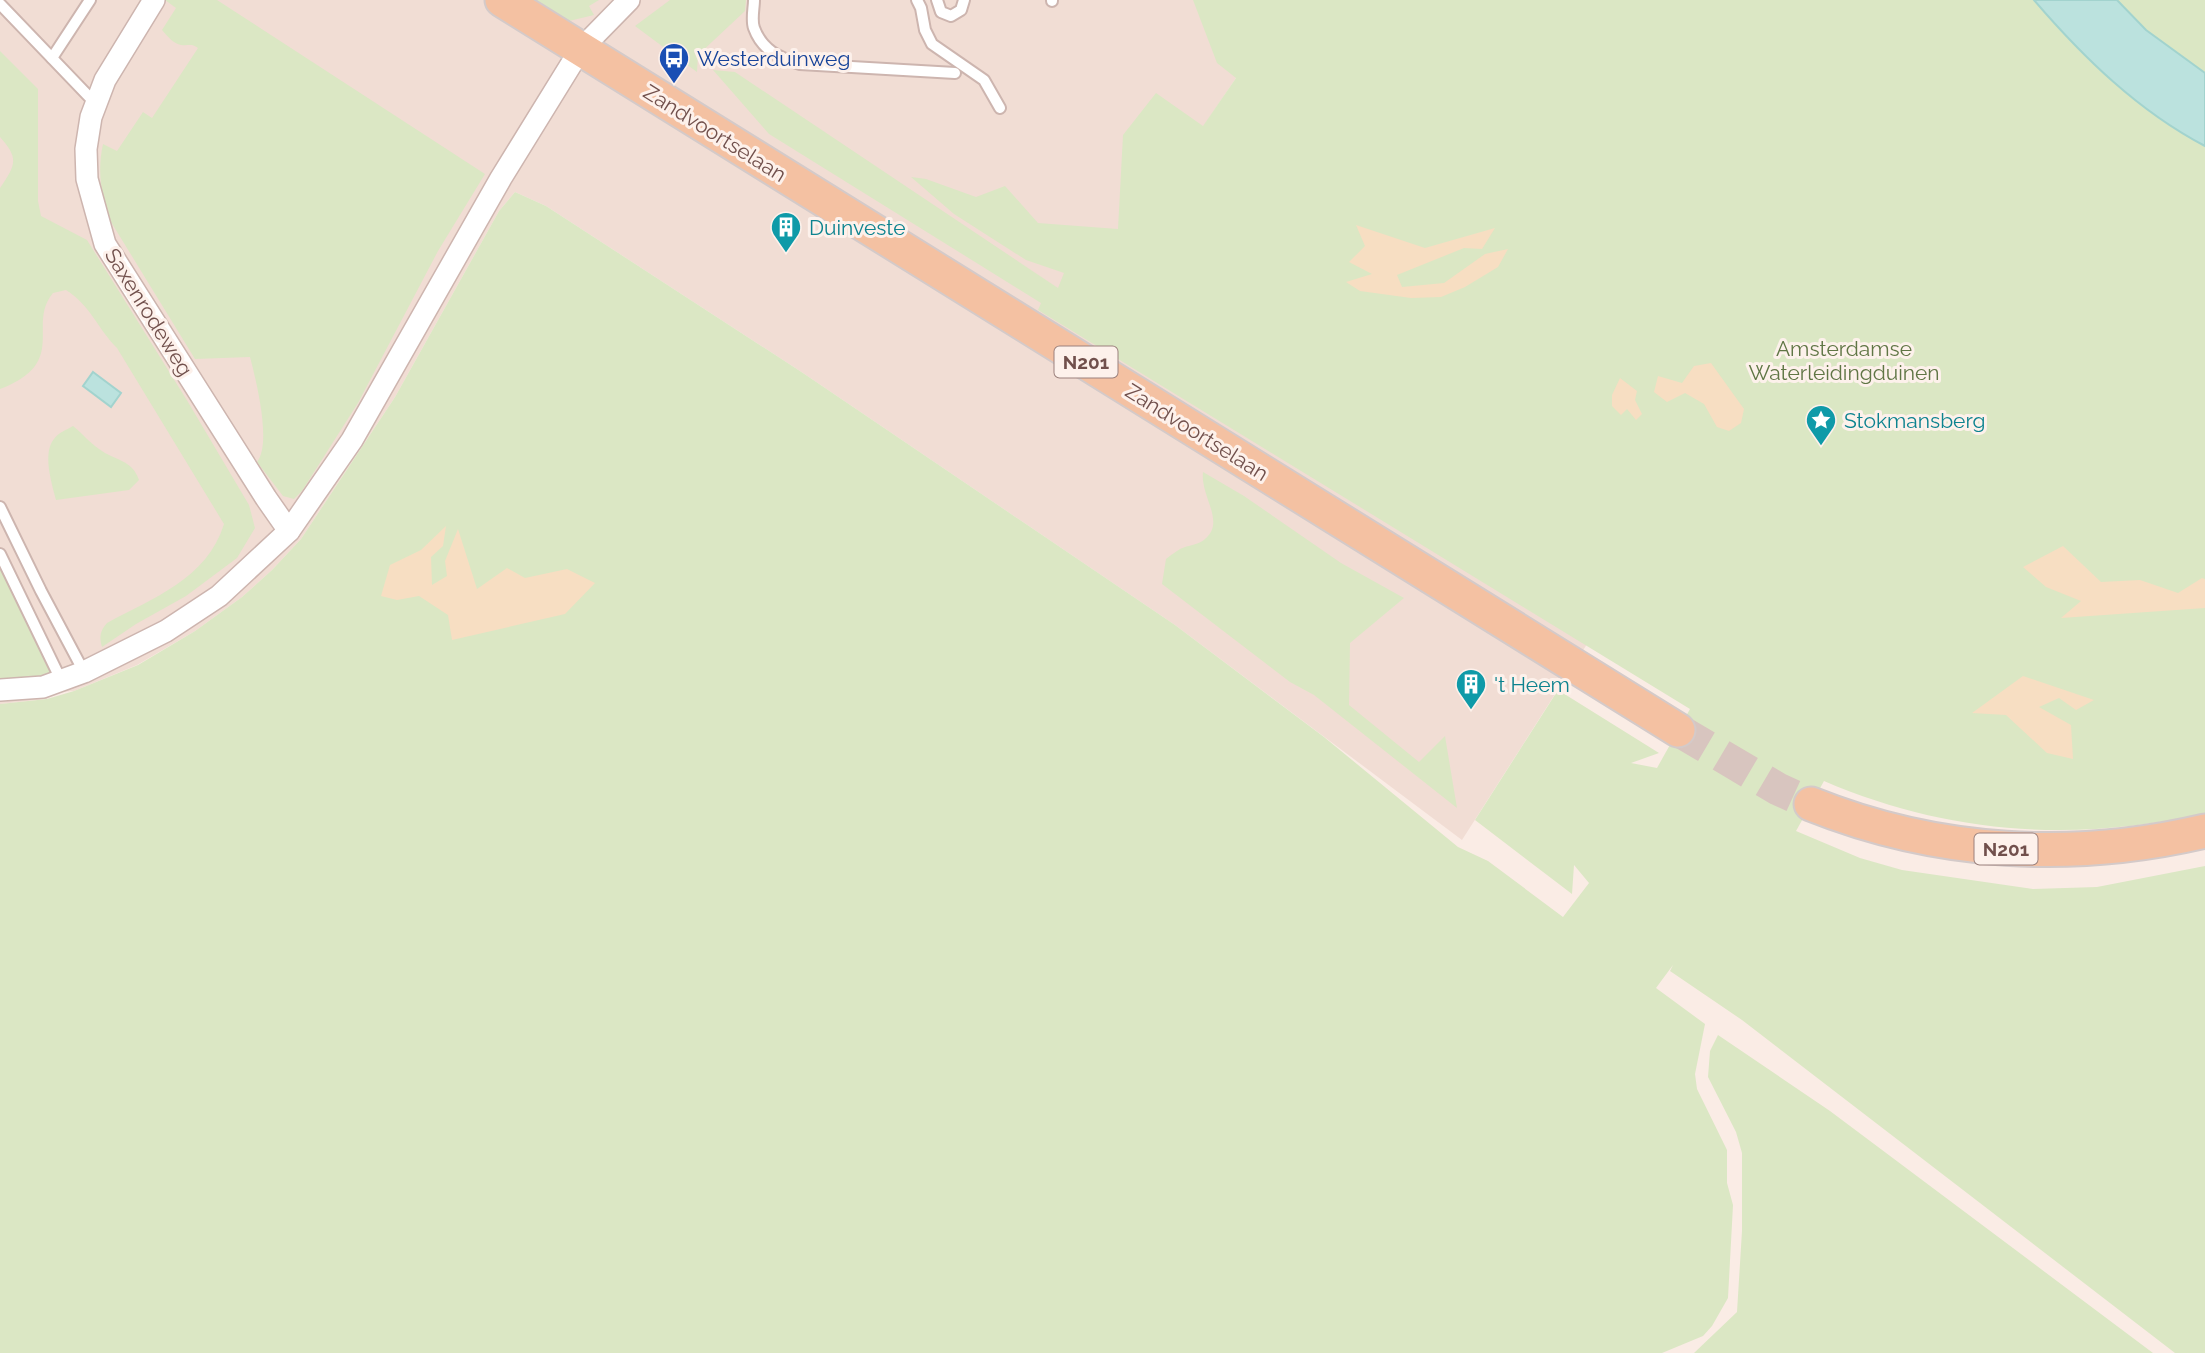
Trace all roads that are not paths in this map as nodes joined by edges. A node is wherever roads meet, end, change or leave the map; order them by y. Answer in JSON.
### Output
{"nodes":[{"id":1,"x":90,"y":0,"type":"edge"},
{"id":2,"x":155,"y":0,"type":"edge"},
{"id":3,"x":502,"y":0,"type":"edge"},
{"id":4,"x":628,"y":0,"type":"edge"},
{"id":5,"x":754,"y":0,"type":"edge"},
{"id":6,"x":917,"y":0,"type":"edge"},
{"id":7,"x":937,"y":0,"type":"edge"},
{"id":8,"x":964,"y":0,"type":"edge"},
{"id":9,"x":0,"y":4,"type":"edge"},
{"id":10,"x":580,"y":50,"type":"junction"},
{"id":11,"x":52,"y":58,"type":"junction"},
{"id":12,"x":955,"y":74,"type":"dead end"},
{"id":13,"x":96,"y":104,"type":"junction"},
{"id":14,"x":1000,"y":108,"type":"dead end"},
{"id":15,"x":0,"y":506,"type":"edge"},
{"id":16,"x":289,"y":531,"type":"junction"},
{"id":17,"x":0,"y":554,"type":"edge"},
{"id":18,"x":84,"y":672,"type":"junction"},
{"id":19,"x":61,"y":680,"type":"junction"},
{"id":20,"x":0,"y":690,"type":"edge"},
{"id":21,"x":1678,"y":730,"type":"tunnel mouth"},
{"id":22,"x":1811,"y":804,"type":"tunnel mouth"},
{"id":23,"x":2205,"y":831,"type":"edge"}],
"edges":[{"from":1,"to":11,"type":"lane"},
{"from":2,"to":13,"type":"street","name":"Saxenrodeweg"},
{"from":3,"to":10,"type":"main road","name":"Zandvoortselaan","number":"N201"},
{"from":4,"to":10,"type":"street"},
{"from":5,"to":12,"type":"lane"},
{"from":6,"to":14,"type":"lane"},
{"from":7,"to":8,"type":"lane"},
{"from":9,"to":11,"type":"lane"},
{"from":10,"to":16,"type":"street"},
{"from":10,"to":21,"type":"main road","name":"Zandvoortselaan","number":"N201"},
{"from":11,"to":13,"type":"lane"},
{"from":13,"to":16,"type":"street","name":"Saxenrodeweg"},
{"from":15,"to":18,"type":"lane"},
{"from":16,"to":18,"type":"street"},
{"from":17,"to":19,"type":"lane"},
{"from":18,"to":19,"type":"street"},
{"from":19,"to":20,"type":"street"},
{"from":22,"to":23,"type":"main road","number":"N201"}]}
